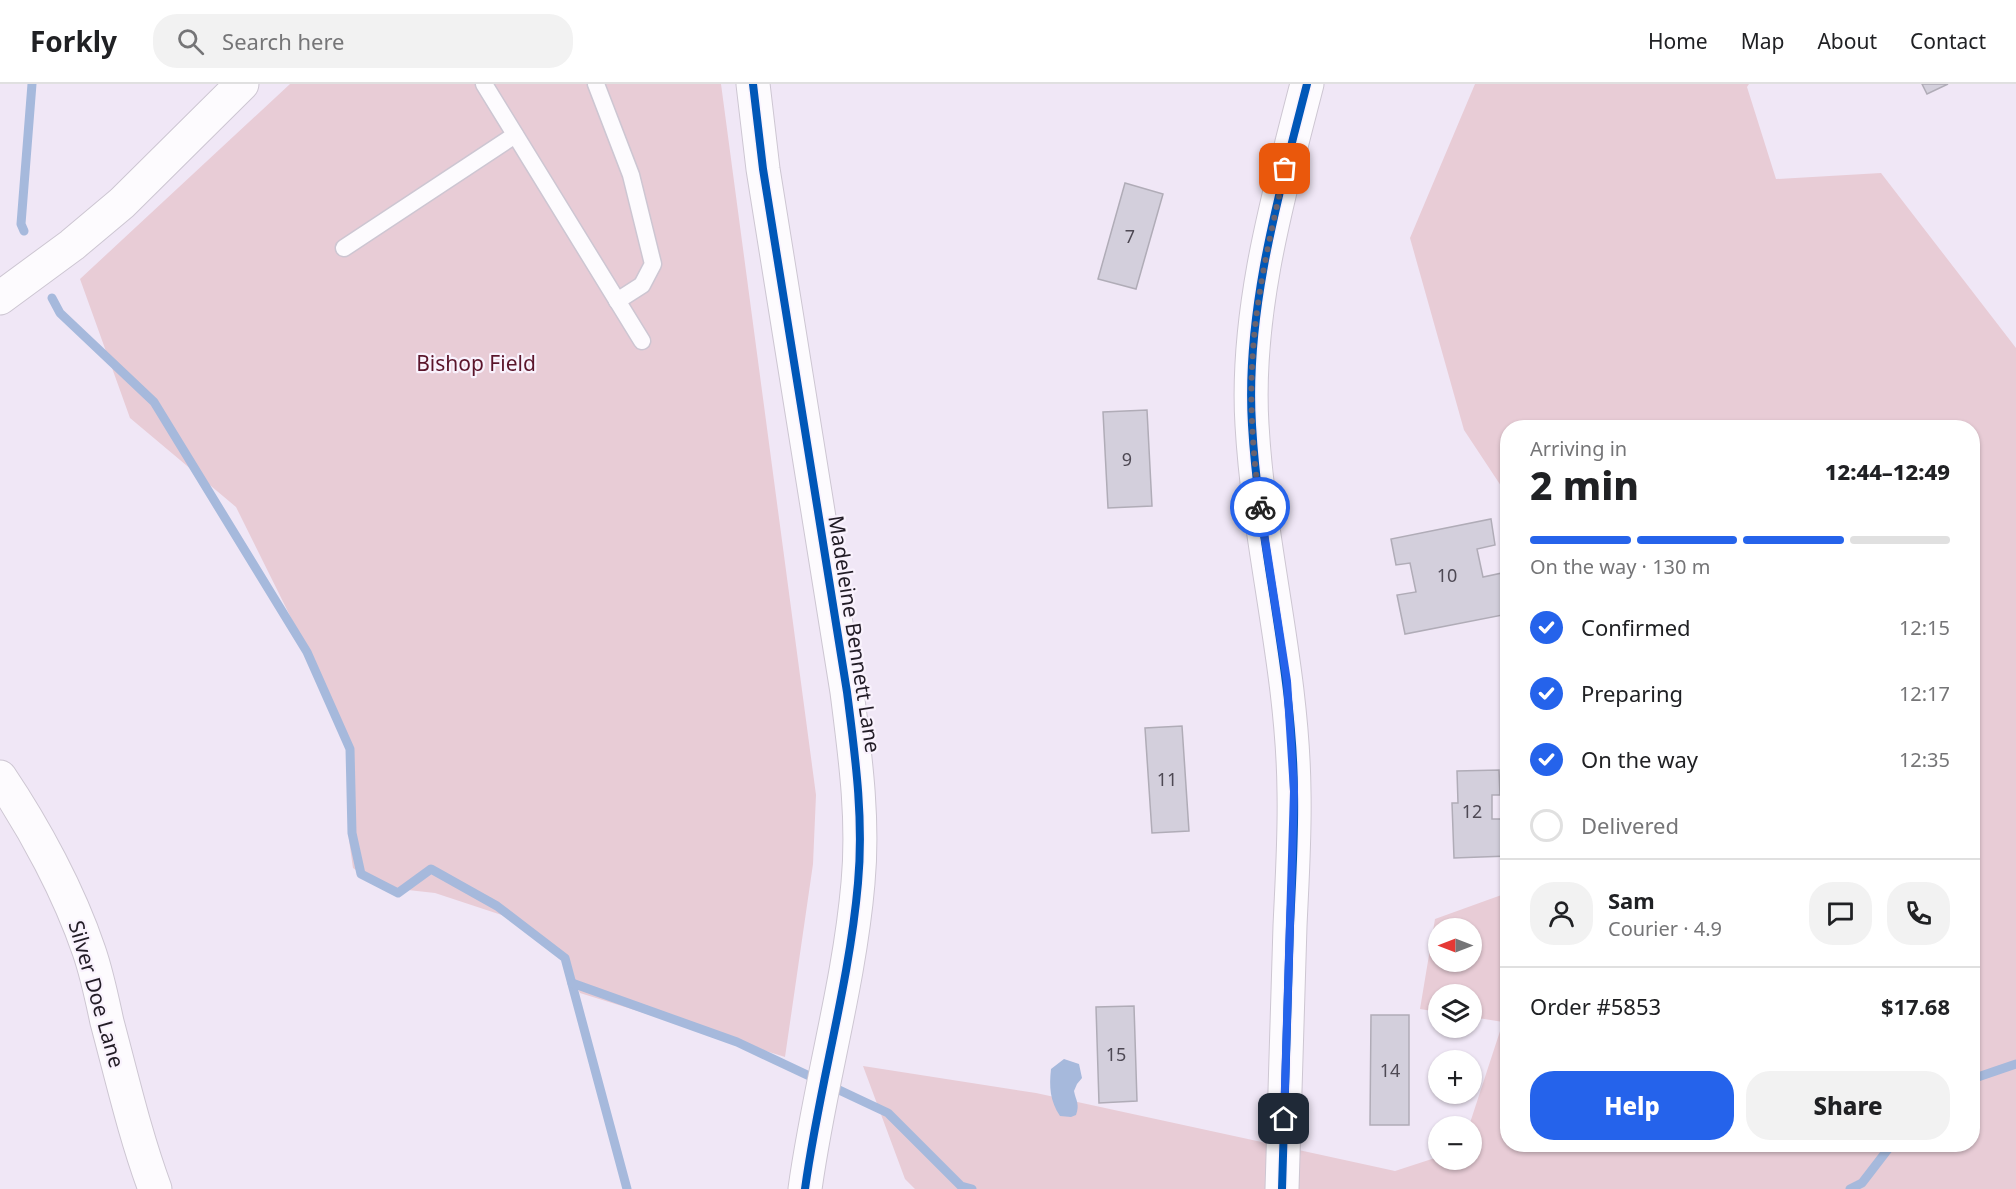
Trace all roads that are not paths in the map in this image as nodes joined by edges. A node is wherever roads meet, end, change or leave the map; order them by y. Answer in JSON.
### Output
{"nodes":[{"id":1,"x":242,"y":84,"type":"edge"},
{"id":2,"x":484,"y":84,"type":"edge"},
{"id":3,"x":596,"y":84,"type":"edge"},
{"id":4,"x":753,"y":84,"type":"edge"},
{"id":5,"x":1307,"y":84,"type":"edge"},
{"id":6,"x":515,"y":135,"type":"junction"},
{"id":7,"x":344,"y":248,"type":"dead end"},
{"id":8,"x":0,"y":298,"type":"edge"},
{"id":9,"x":617,"y":301,"type":"junction"},
{"id":10,"x":642,"y":341,"type":"dead end"},
{"id":11,"x":0,"y":777,"type":"edge"},
{"id":12,"x":155,"y":1189,"type":"edge"},
{"id":13,"x":805,"y":1189,"type":"edge"},
{"id":14,"x":1282,"y":1189,"type":"edge"}],
"edges":[{"from":1,"to":8,"type":"street"},
{"from":2,"to":6,"type":"lane"},
{"from":3,"to":9,"type":"lane"},
{"from":4,"to":13,"type":"street","name":"Madeleine Bennett Lane"},
{"from":5,"to":14,"type":"street"},
{"from":6,"to":7,"type":"lane"},
{"from":6,"to":9,"type":"lane"},
{"from":9,"to":10,"type":"lane"},
{"from":11,"to":12,"type":"street","name":"Silver Doe Lane"}]}
